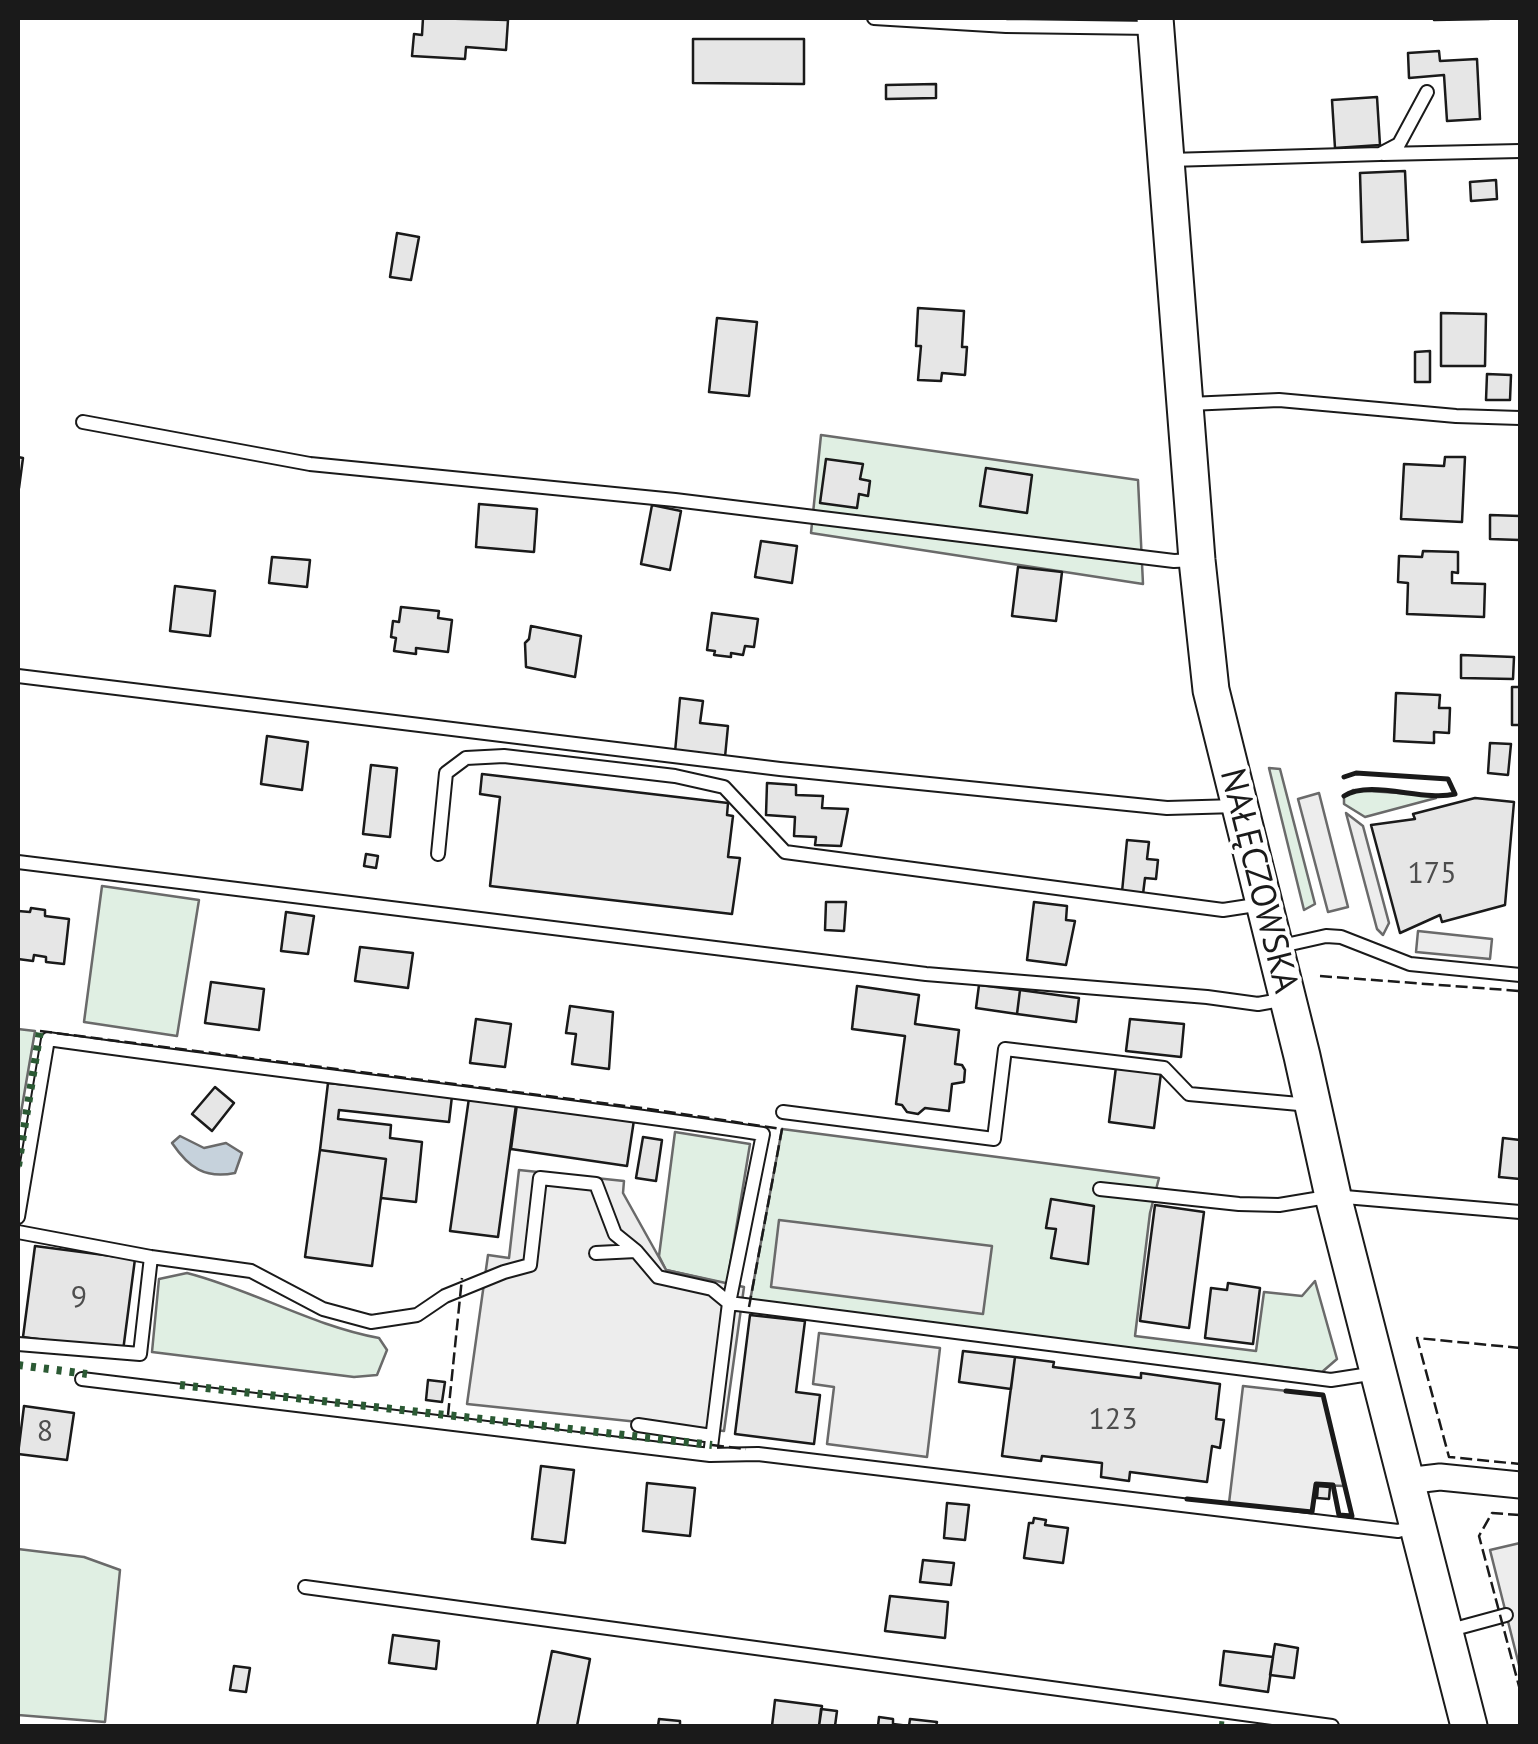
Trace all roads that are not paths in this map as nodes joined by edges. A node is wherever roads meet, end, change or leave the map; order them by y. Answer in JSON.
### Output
{"nodes":[{"id":1,"x":874,"y":18,"type":"edge"},
{"id":2,"x":1155,"y":23,"type":"edge"},
{"id":3,"x":1426,"y":92,"type":"dead end"},
{"id":4,"x":1520,"y":151,"type":"edge"},
{"id":5,"x":1380,"y":154,"type":"junction"},
{"id":6,"x":1166,"y":160,"type":"junction"},
{"id":7,"x":1185,"y":404,"type":"junction"},
{"id":8,"x":1520,"y":418,"type":"edge"},
{"id":9,"x":82,"y":422,"type":"dead end"},
{"id":10,"x":1198,"y":560,"type":"junction"},
{"id":11,"x":18,"y":676,"type":"edge"},
{"id":12,"x":1240,"y":806,"type":"junction"},
{"id":13,"x":438,"y":854,"type":"dead end"},
{"id":14,"x":18,"y":862,"type":"edge"},
{"id":15,"x":1264,"y":904,"type":"junction"},
{"id":16,"x":1275,"y":948,"type":"junction"},
{"id":17,"x":1520,"y":976,"type":"edge"},
{"id":18,"x":1288,"y":999,"type":"junction"},
{"id":19,"x":1313,"y":1105,"type":"junction"},
{"id":20,"x":783,"y":1112,"type":"dead end"},
{"id":21,"x":1100,"y":1189,"type":"dead end"},
{"id":22,"x":1333,"y":1196,"type":"junction"},
{"id":23,"x":1520,"y":1212,"type":"edge"},
{"id":24,"x":18,"y":1217,"type":"edge"},
{"id":25,"x":18,"y":1232,"type":"edge"},
{"id":26,"x":636,"y":1250,"type":"junction"},
{"id":27,"x":596,"y":1253,"type":"dead end"},
{"id":28,"x":151,"y":1257,"type":"junction"},
{"id":29,"x":729,"y":1302,"type":"junction"},
{"id":30,"x":18,"y":1344,"type":"edge"},
{"id":31,"x":1378,"y":1373,"type":"junction"},
{"id":32,"x":82,"y":1379,"type":"dead end"},
{"id":33,"x":638,"y":1425,"type":"dead end"},
{"id":34,"x":712,"y":1436,"type":"junction"},
{"id":35,"x":710,"y":1455,"type":"junction"},
{"id":36,"x":1406,"y":1481,"type":"junction"},
{"id":37,"x":1520,"y":1486,"type":"edge"},
{"id":38,"x":1417,"y":1526,"type":"junction"},
{"id":39,"x":305,"y":1587,"type":"dead end"},
{"id":40,"x":1506,"y":1614,"type":"dead end"},
{"id":41,"x":1444,"y":1632,"type":"junction"},
{"id":42,"x":1332,"y":1726,"type":"edge"},
{"id":43,"x":1469,"y":1726,"type":"edge"}],
"edges":[{"from":1,"to":2,"type":"lane"},
{"from":2,"to":6,"type":"main road","name":"NAŁĘCZOWSKA"},
{"from":3,"to":5,"type":"lane"},
{"from":4,"to":5,"type":"lane"},
{"from":5,"to":6,"type":"lane"},
{"from":6,"to":7,"type":"main road","name":"NAŁĘCZOWSKA"},
{"from":7,"to":8,"type":"lane"},
{"from":7,"to":10,"type":"main road","name":"NAŁĘCZOWSKA"},
{"from":9,"to":10,"type":"lane"},
{"from":10,"to":12,"type":"main road","name":"NAŁĘCZOWSKA"},
{"from":11,"to":12,"type":"lane"},
{"from":12,"to":15,"type":"main road","name":"NAŁĘCZOWSKA"},
{"from":13,"to":15,"type":"lane"},
{"from":14,"to":18,"type":"lane"},
{"from":15,"to":16,"type":"main road","name":"NAŁĘCZOWSKA"},
{"from":16,"to":17,"type":"lane"},
{"from":16,"to":18,"type":"main road","name":"NAŁĘCZOWSKA"},
{"from":18,"to":19,"type":"main road","name":"NAŁĘCZOWSKA"},
{"from":19,"to":20,"type":"lane"},
{"from":19,"to":22,"type":"main road","name":"NAŁĘCZOWSKA"},
{"from":21,"to":22,"type":"lane"},
{"from":22,"to":23,"type":"lane"},
{"from":22,"to":31,"type":"main road","name":"NAŁĘCZOWSKA"},
{"from":24,"to":29,"type":"lane"},
{"from":25,"to":28,"type":"lane"},
{"from":26,"to":27,"type":"lane"},
{"from":26,"to":28,"type":"lane"},
{"from":26,"to":29,"type":"lane"},
{"from":28,"to":30,"type":"lane"},
{"from":29,"to":31,"type":"lane"},
{"from":29,"to":34,"type":"lane"},
{"from":31,"to":36,"type":"main road","name":"NAŁĘCZOWSKA"},
{"from":32,"to":35,"type":"lane"},
{"from":33,"to":34,"type":"lane"},
{"from":34,"to":35,"type":"lane"},
{"from":35,"to":38,"type":"lane"},
{"from":36,"to":37,"type":"street"},
{"from":36,"to":38,"type":"main road","name":"NAŁĘCZOWSKA"},
{"from":38,"to":41,"type":"main road","name":"NAŁĘCZOWSKA"},
{"from":39,"to":42,"type":"lane"},
{"from":40,"to":41,"type":"lane"},
{"from":41,"to":43,"type":"main road","name":"NAŁĘCZOWSKA"}]}
